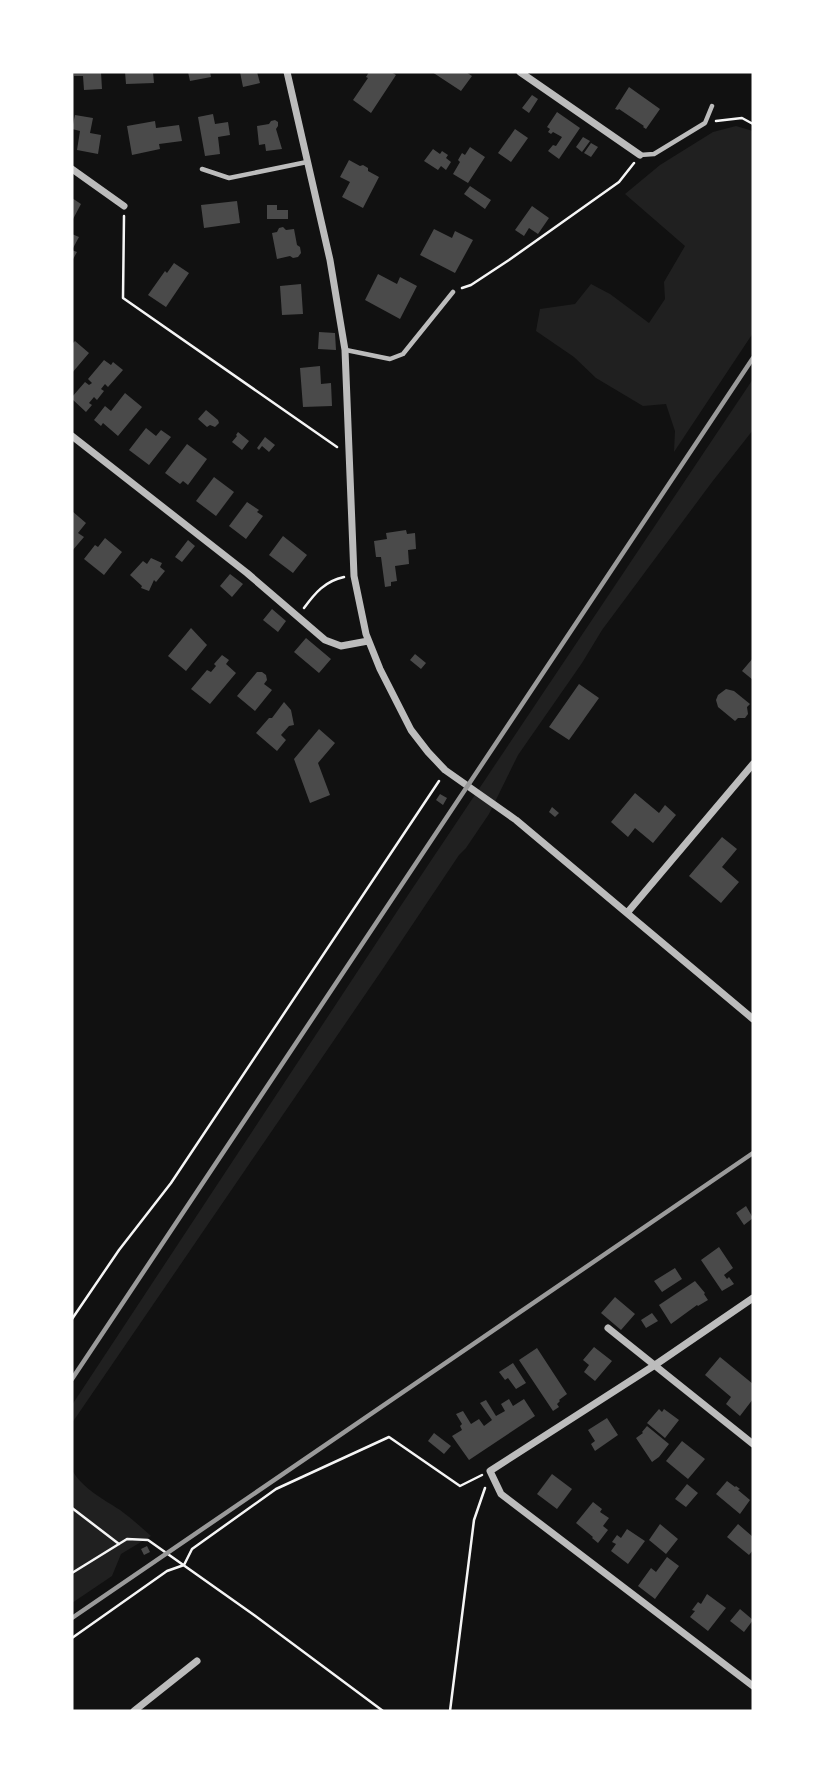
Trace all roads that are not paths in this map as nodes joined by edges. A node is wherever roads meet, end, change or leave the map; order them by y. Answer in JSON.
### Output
{"nodes":[{"id":1,"x":287,"y":72,"type":"edge"},
{"id":2,"x":520,"y":72,"type":"edge"},
{"id":3,"x":712,"y":106,"type":"dead end"},
{"id":4,"x":640,"y":155,"type":"joint"},
{"id":5,"x":308,"y":162,"type":"junction"},
{"id":6,"x":72,"y":169,"type":"edge"},
{"id":7,"x":202,"y":169,"type":"dead end"},
{"id":8,"x":124,"y":206,"type":"road end"},
{"id":9,"x":453,"y":292,"type":"road end"},
{"id":10,"x":345,"y":350,"type":"junction"},
{"id":11,"x":72,"y":436,"type":"edge"},
{"id":12,"x":368,"y":641,"type":"junction"},
{"id":13,"x":753,"y":764,"type":"edge"},
{"id":14,"x":627,"y":913,"type":"junction"},
{"id":15,"x":753,"y":1019,"type":"edge"},
{"id":16,"x":753,"y":1298,"type":"edge"},
{"id":17,"x":608,"y":1328,"type":"dead end"},
{"id":18,"x":655,"y":1365,"type":"junction"},
{"id":19,"x":753,"y":1444,"type":"edge"},
{"id":20,"x":197,"y":1661,"type":"dead end"},
{"id":21,"x":753,"y":1686,"type":"edge"},
{"id":22,"x":139,"y":1710,"type":"edge"}],
"edges":[{"from":1,"to":5,"type":"street"},
{"from":2,"to":4,"type":"street"},
{"from":3,"to":4,"type":"lane"},
{"from":5,"to":7,"type":"lane"},
{"from":5,"to":10,"type":"street"},
{"from":6,"to":8,"type":"street"},
{"from":9,"to":10,"type":"lane"},
{"from":10,"to":12,"type":"street"},
{"from":11,"to":12,"type":"street"},
{"from":12,"to":14,"type":"street"},
{"from":13,"to":14,"type":"street"},
{"from":14,"to":15,"type":"street"},
{"from":16,"to":18,"type":"street"},
{"from":17,"to":18,"type":"street"},
{"from":18,"to":19,"type":"street"},
{"from":18,"to":21,"type":"street"},
{"from":20,"to":22,"type":"street"}]}
